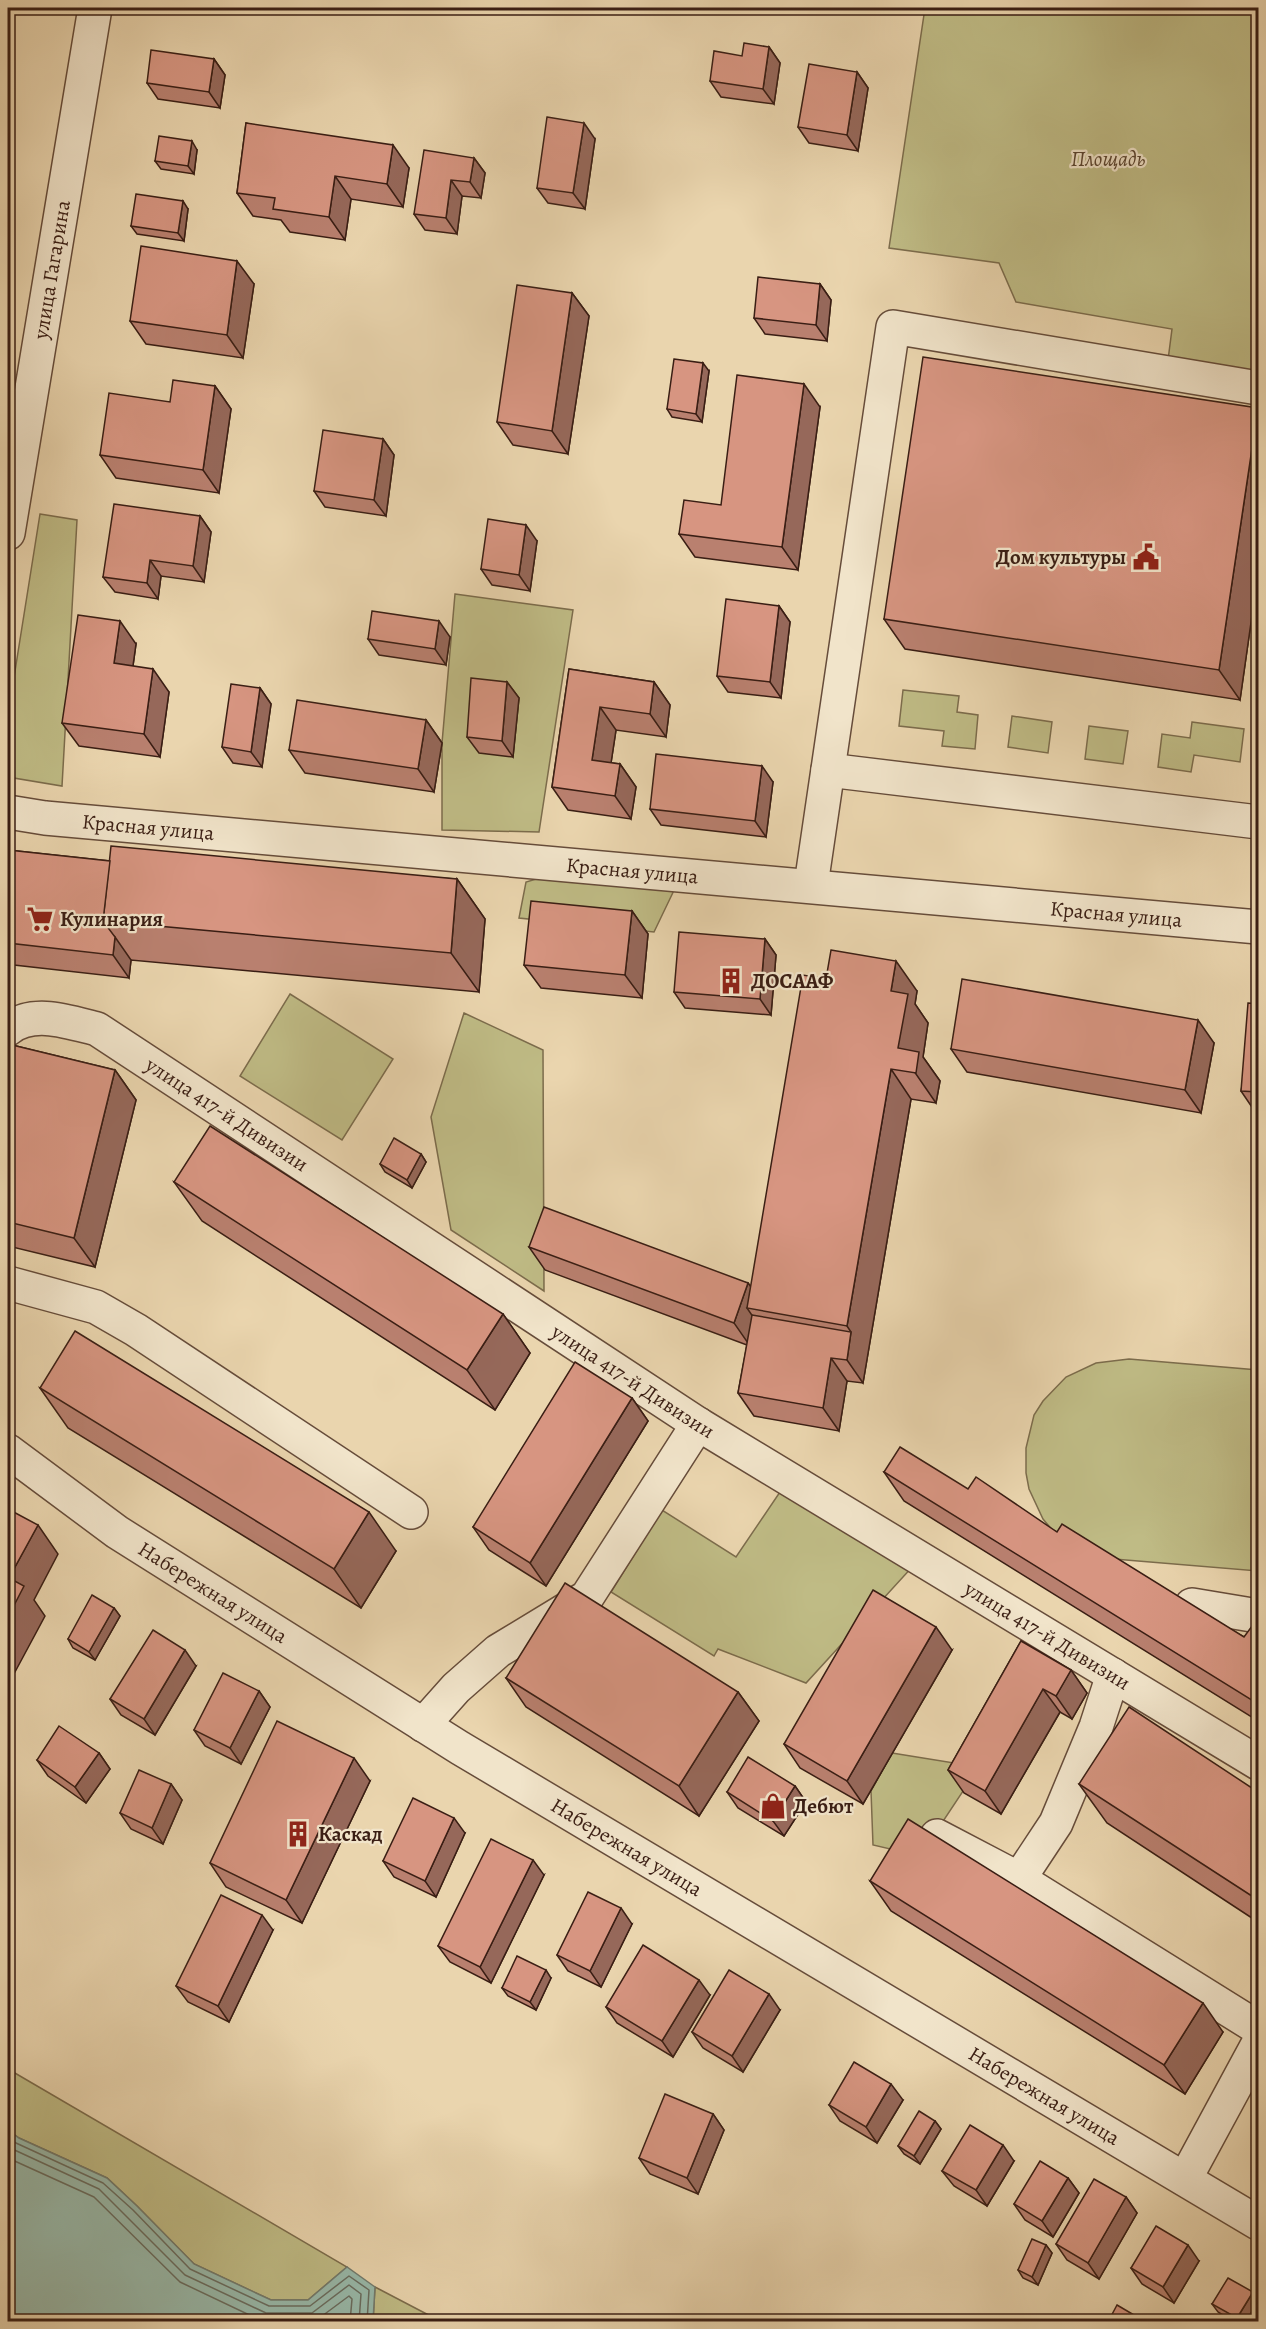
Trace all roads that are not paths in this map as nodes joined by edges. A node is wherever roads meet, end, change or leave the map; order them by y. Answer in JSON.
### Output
{"nodes":[{"id":1,"x":95,"y":8,"type":"edge"},
{"id":2,"x":1258,"y":388,"type":"edge"},
{"id":3,"x":8,"y":533,"type":"edge"},
{"id":4,"x":828,"y":770,"type":"junction"},
{"id":5,"x":8,"y":812,"type":"edge"},
{"id":6,"x":1258,"y":822,"type":"edge"},
{"id":7,"x":812,"y":885,"type":"junction"},
{"id":8,"x":1258,"y":927,"type":"edge"},
{"id":9,"x":8,"y":1029,"type":"edge"},
{"id":10,"x":8,"y":1283,"type":"edge"},
{"id":11,"x":698,"y":1424,"type":"junction"},
{"id":12,"x":8,"y":1451,"type":"edge"},
{"id":13,"x":411,"y":1512,"type":"dead end"},
{"id":14,"x":1192,"y":1605,"type":"edge"},
{"id":15,"x":1258,"y":1616,"type":"edge"},
{"id":16,"x":1113,"y":1675,"type":"junction"},
{"id":17,"x":423,"y":1725,"type":"junction"},
{"id":18,"x":1258,"y":1764,"type":"edge"},
{"id":19,"x":937,"y":1836,"type":"edge"},
{"id":20,"x":1020,"y":1879,"type":"junction"},
{"id":21,"x":1258,"y":2028,"type":"edge"},
{"id":22,"x":1258,"y":2044,"type":"edge"},
{"id":23,"x":1185,"y":2179,"type":"junction"},
{"id":24,"x":1258,"y":2223,"type":"edge"}],
"edges":[{"from":1,"to":3,"type":"street","name":"улица Гагарина"},
{"from":2,"to":4,"type":"street"},
{"from":4,"to":6,"type":"street"},
{"from":4,"to":7,"type":"street"},
{"from":5,"to":7,"type":"street","name":"Красная улица"},
{"from":7,"to":8,"type":"street","name":"Красная улица"},
{"from":9,"to":11,"type":"street","name":"улица 417-й Дивизии"},
{"from":10,"to":13,"type":"street"},
{"from":11,"to":16,"type":"street","name":"улица 417-й Дивизии"},
{"from":11,"to":17,"type":"street"},
{"from":12,"to":17,"type":"street","name":"Набережная улица"},
{"from":14,"to":15,"type":"street"},
{"from":16,"to":18,"type":"street","name":"улица 417-й Дивизии"},
{"from":16,"to":20,"type":"street"},
{"from":17,"to":23,"type":"street","name":"Набережная улица"},
{"from":19,"to":20,"type":"street"},
{"from":20,"to":21,"type":"street"},
{"from":22,"to":23,"type":"street"},
{"from":23,"to":24,"type":"street","name":"Набережная улица"}]}
